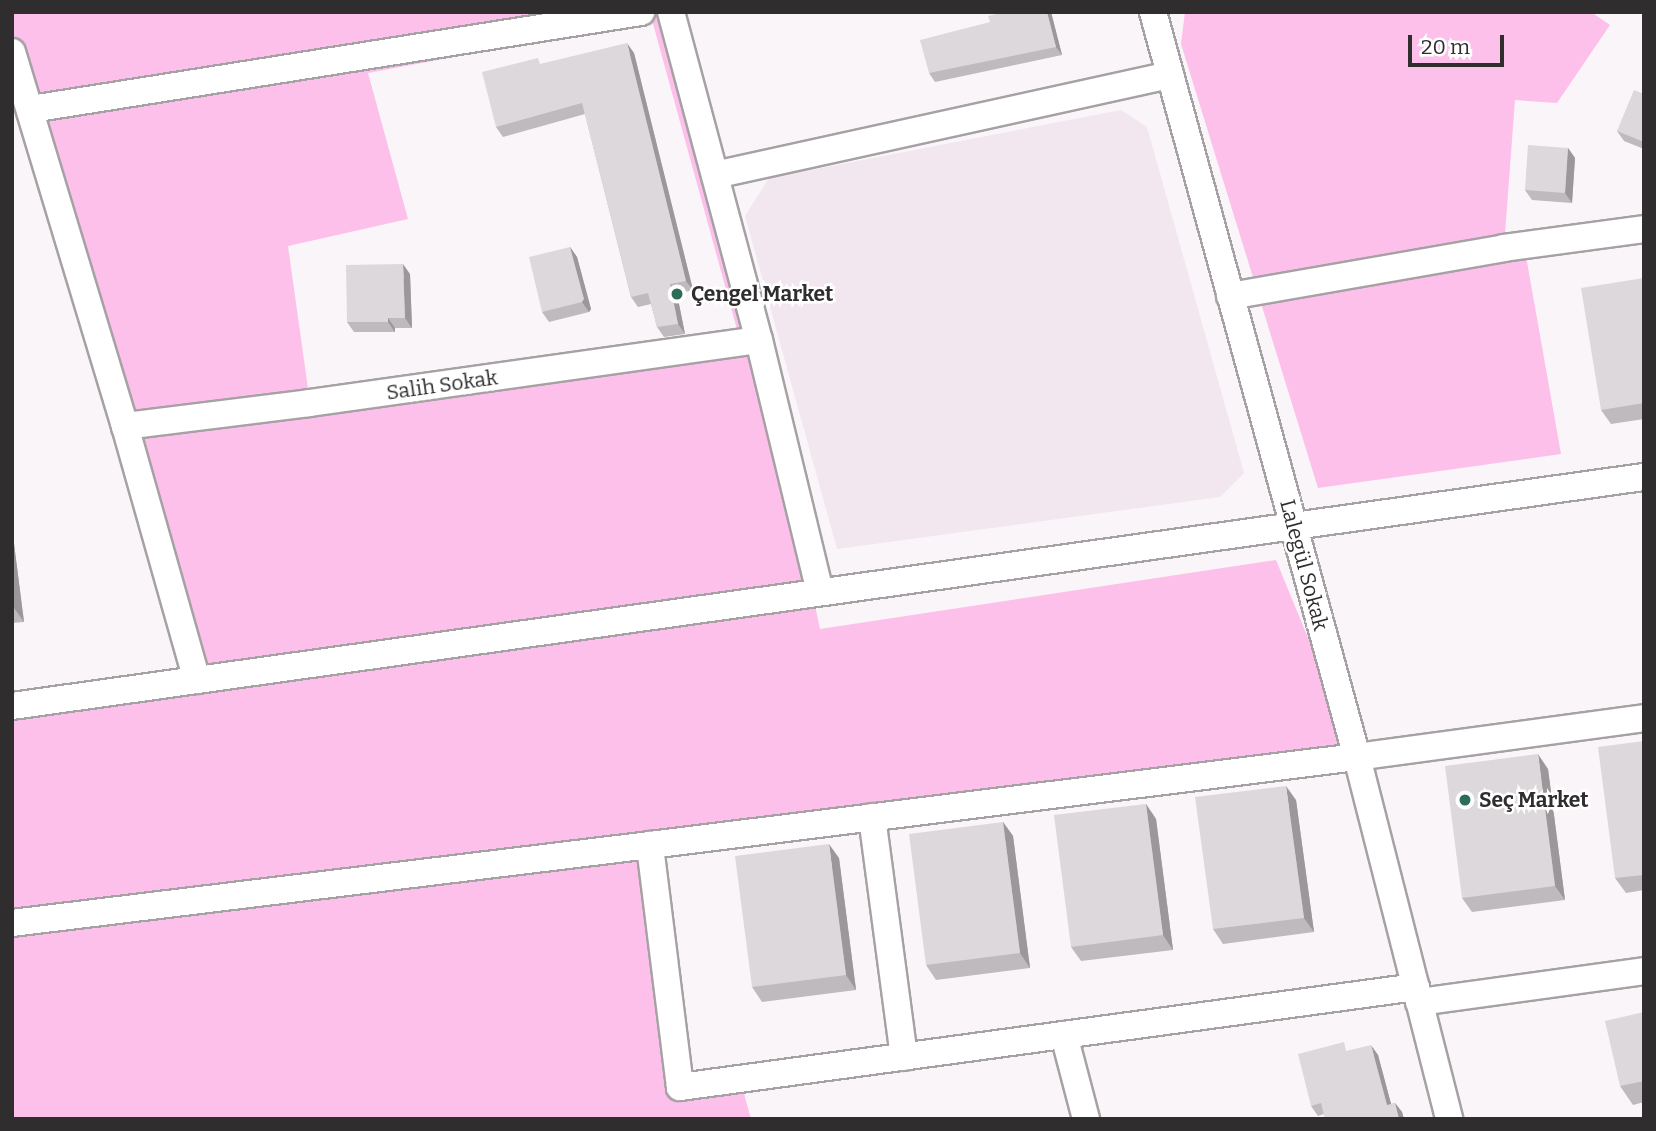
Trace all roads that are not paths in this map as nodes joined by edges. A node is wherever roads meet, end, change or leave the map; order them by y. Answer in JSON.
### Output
{"nodes":[{"id":1,"x":641,"y":12,"type":"edge"},
{"id":2,"x":671,"y":12,"type":"edge"},
{"id":3,"x":1153,"y":12,"type":"edge"},
{"id":4,"x":12,"y":52,"type":"edge"},
{"id":5,"x":1170,"y":75,"type":"junction"},
{"id":6,"x":31,"y":109,"type":"junction"},
{"id":7,"x":715,"y":175,"type":"junction"},
{"id":8,"x":1644,"y":229,"type":"edge"},
{"id":9,"x":1230,"y":296,"type":"junction"},
{"id":10,"x":759,"y":340,"type":"junction"},
{"id":11,"x":125,"y":426,"type":"junction"},
{"id":12,"x":1644,"y":477,"type":"edge"},
{"id":13,"x":1293,"y":526,"type":"junction"},
{"id":14,"x":820,"y":592,"type":"junction"},
{"id":15,"x":197,"y":680,"type":"junction"},
{"id":16,"x":12,"y":706,"type":"edge"},
{"id":17,"x":1644,"y":718,"type":"edge"},
{"id":18,"x":1357,"y":757,"type":"junction"},
{"id":19,"x":872,"y":817,"type":"junction"},
{"id":20,"x":650,"y":845,"type":"junction"},
{"id":21,"x":12,"y":923,"type":"edge"},
{"id":22,"x":1644,"y":971,"type":"edge"},
{"id":23,"x":1418,"y":994,"type":"junction"},
{"id":24,"x":1064,"y":1035,"type":"junction"},
{"id":25,"x":904,"y":1057,"type":"junction"},
{"id":26,"x":1086,"y":1119,"type":"edge"},
{"id":27,"x":1449,"y":1119,"type":"edge"}],
"edges":[{"from":1,"to":6,"type":"street"},
{"from":2,"to":7,"type":"street"},
{"from":3,"to":5,"type":"street","name":"Lalegül Sokak"},
{"from":4,"to":6,"type":"street"},
{"from":5,"to":7,"type":"street"},
{"from":5,"to":9,"type":"street","name":"Lalegül Sokak"},
{"from":6,"to":11,"type":"street"},
{"from":7,"to":10,"type":"street"},
{"from":8,"to":9,"type":"street"},
{"from":9,"to":13,"type":"street","name":"Lalegül Sokak"},
{"from":10,"to":11,"type":"street","name":"Salih Sokak"},
{"from":10,"to":14,"type":"street"},
{"from":11,"to":15,"type":"street"},
{"from":12,"to":13,"type":"street"},
{"from":13,"to":14,"type":"street"},
{"from":13,"to":18,"type":"street","name":"Lalegül Sokak"},
{"from":14,"to":15,"type":"street"},
{"from":15,"to":16,"type":"street"},
{"from":17,"to":18,"type":"street"},
{"from":18,"to":19,"type":"street"},
{"from":18,"to":23,"type":"street","name":"Lalegül Sokak"},
{"from":19,"to":20,"type":"street"},
{"from":19,"to":25,"type":"street"},
{"from":20,"to":21,"type":"street"},
{"from":20,"to":25,"type":"street"},
{"from":22,"to":23,"type":"street"},
{"from":23,"to":24,"type":"street"},
{"from":23,"to":27,"type":"street","name":"Lalegül Sokak"},
{"from":24,"to":25,"type":"street"},
{"from":24,"to":26,"type":"street"}]}
